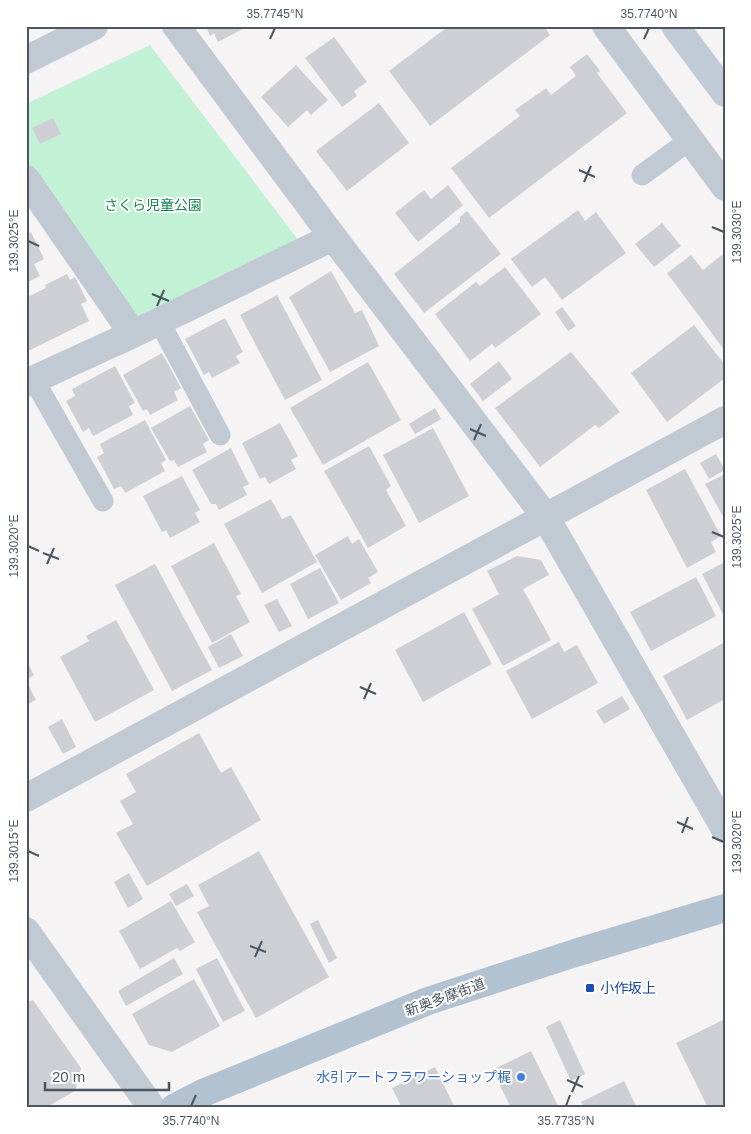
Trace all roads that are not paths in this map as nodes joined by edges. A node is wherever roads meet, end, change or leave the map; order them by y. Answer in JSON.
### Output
{"nodes":[{"id":1,"x":94,"y":26,"type":"edge"},
{"id":2,"x":176,"y":26,"type":"edge"},
{"id":3,"x":606,"y":26,"type":"edge"},
{"id":4,"x":675,"y":26,"type":"edge"},
{"id":5,"x":26,"y":60,"type":"edge"},
{"id":6,"x":725,"y":93,"type":"edge"},
{"id":7,"x":690,"y":140,"type":"junction"},
{"id":8,"x":642,"y":175,"type":"dead end"},
{"id":9,"x":26,"y":179,"type":"edge"},
{"id":10,"x":725,"y":187,"type":"edge"},
{"id":11,"x":333,"y":237,"type":"junction"},
{"id":12,"x":159,"y":321,"type":"junction"},
{"id":13,"x":133,"y":334,"type":"junction"},
{"id":14,"x":30,"y":382,"type":"edge"},
{"id":15,"x":725,"y":420,"type":"edge"},
{"id":16,"x":220,"y":435,"type":"dead end"},
{"id":17,"x":103,"y":501,"type":"dead end"},
{"id":18,"x":545,"y":516,"type":"junction"},
{"id":19,"x":26,"y":798,"type":"edge"},
{"id":20,"x":725,"y":829,"type":"edge"},
{"id":21,"x":725,"y":908,"type":"edge"},
{"id":22,"x":26,"y":931,"type":"edge"},
{"id":23,"x":152,"y":1108,"type":"edge"},
{"id":24,"x":174,"y":1108,"type":"edge"}],
"edges":[{"from":1,"to":5,"type":"street"},
{"from":2,"to":11,"type":"street"},
{"from":3,"to":7,"type":"street"},
{"from":4,"to":6,"type":"main road"},
{"from":7,"to":8,"type":"lane"},
{"from":7,"to":10,"type":"street"},
{"from":9,"to":13,"type":"street"},
{"from":11,"to":12,"type":"street"},
{"from":11,"to":18,"type":"street"},
{"from":12,"to":13,"type":"street"},
{"from":12,"to":16,"type":"lane"},
{"from":13,"to":14,"type":"street"},
{"from":14,"to":17,"type":"lane"},
{"from":15,"to":18,"type":"street"},
{"from":18,"to":19,"type":"street"},
{"from":18,"to":20,"type":"street"},
{"from":21,"to":24,"type":"main road","name":"新奥多摩街道"},
{"from":22,"to":23,"type":"street"}]}
